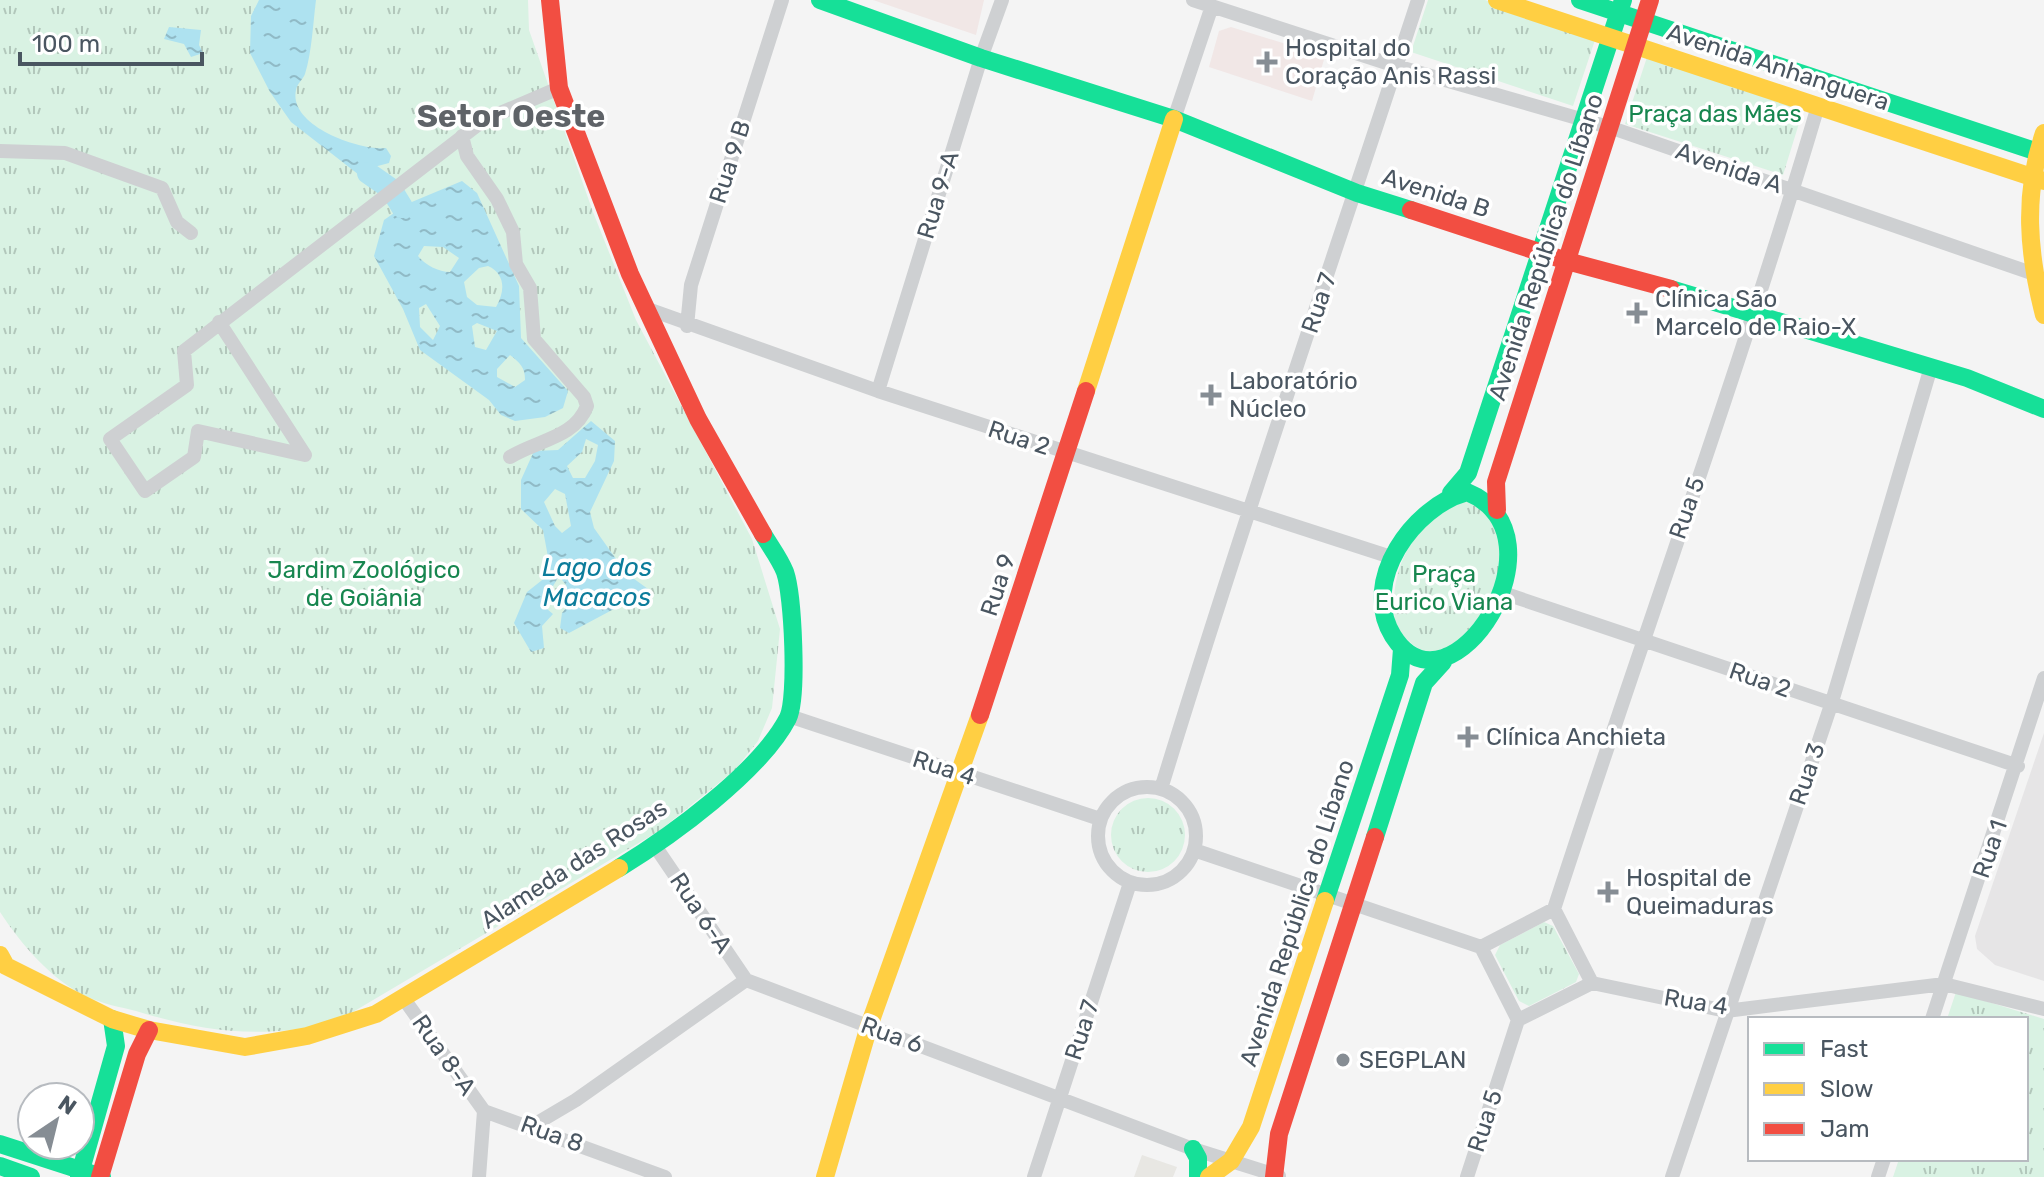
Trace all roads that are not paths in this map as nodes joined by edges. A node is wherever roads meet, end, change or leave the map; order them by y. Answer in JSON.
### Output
{"nodes":[{"id":1,"x":550,"y":0,"type":"edge"},
{"id":2,"x":782,"y":0,"type":"edge"},
{"id":3,"x":820,"y":0,"type":"edge"},
{"id":4,"x":1002,"y":0,"type":"edge"},
{"id":5,"x":1193,"y":0,"type":"edge"},
{"id":6,"x":1418,"y":0,"type":"edge"},
{"id":7,"x":1497,"y":0,"type":"edge"},
{"id":8,"x":1580,"y":0,"type":"edge"},
{"id":9,"x":1650,"y":0,"type":"edge"},
{"id":10,"x":1212,"y":6,"type":"junction"},
{"id":11,"x":1621,"y":7,"type":"edge"},
{"id":12,"x":1644,"y":22,"type":"junction"},
{"id":13,"x":1611,"y":38,"type":"junction"},
{"id":14,"x":1635,"y":46,"type":"junction"},
{"id":15,"x":981,"y":58,"type":"junction"},
{"id":16,"x":1396,"y":66,"type":"junction"},
{"id":17,"x":559,"y":88,"type":"junction"},
{"id":18,"x":1818,"y":106,"type":"junction"},
{"id":19,"x":1174,"y":119,"type":"junction"},
{"id":20,"x":1584,"y":122,"type":"junction"},
{"id":21,"x":1612,"y":128,"type":"junction"},
{"id":22,"x":2044,"y":133,"type":"edge"},
{"id":23,"x":462,"y":136,"type":"junction"},
{"id":24,"x":0,"y":151,"type":"edge"},
{"id":25,"x":2040,"y":153,"type":"edge"},
{"id":26,"x":2037,"y":178,"type":"edge"},
{"id":27,"x":1793,"y":189,"type":"junction"},
{"id":28,"x":1357,"y":193,"type":"junction"},
{"id":29,"x":191,"y":233,"type":"dead end"},
{"id":30,"x":1538,"y":251,"type":"junction"},
{"id":31,"x":1567,"y":261,"type":"junction"},
{"id":32,"x":2034,"y":274,"type":"junction"},
{"id":33,"x":648,"y":309,"type":"junction"},
{"id":34,"x":1757,"y":312,"type":"junction"},
{"id":35,"x":2044,"y":315,"type":"edge"},
{"id":36,"x":219,"y":322,"type":"junction"},
{"id":37,"x":687,"y":326,"type":"junction"},
{"id":38,"x":1931,"y":367,"type":"junction"},
{"id":39,"x":878,"y":391,"type":"junction"},
{"id":40,"x":2044,"y":409,"type":"edge"},
{"id":41,"x":1066,"y":453,"type":"junction"},
{"id":42,"x":510,"y":457,"type":"dead end"},
{"id":43,"x":1451,"y":493,"type":"junction"},
{"id":44,"x":1497,"y":510,"type":"junction"},
{"id":45,"x":1247,"y":511,"type":"junction"},
{"id":46,"x":1394,"y":558,"type":"junction"},
{"id":47,"x":1503,"y":593,"type":"junction"},
{"id":48,"x":1641,"y":638,"type":"junction"},
{"id":49,"x":1402,"y":649,"type":"junction"},
{"id":50,"x":1443,"y":662,"type":"junction"},
{"id":51,"x":2044,"y":678,"type":"edge"},
{"id":52,"x":1831,"y":705,"type":"junction"},
{"id":53,"x":789,"y":716,"type":"junction"},
{"id":54,"x":2018,"y":766,"type":"junction"},
{"id":55,"x":1368,"y":772,"type":"junction"},
{"id":56,"x":961,"y":774,"type":"junction"},
{"id":57,"x":1395,"y":781,"type":"junction"},
{"id":58,"x":1161,"y":789,"type":"junction"},
{"id":59,"x":1100,"y":819,"type":"junction"},
{"id":60,"x":655,"y":846,"type":"junction"},
{"id":61,"x":1194,"y":850,"type":"junction"},
{"id":62,"x":1130,"y":883,"type":"junction"},
{"id":63,"x":1327,"y":895,"type":"junction"},
{"id":64,"x":1354,"y":904,"type":"junction"},
{"id":65,"x":1554,"y":909,"type":"junction"},
{"id":66,"x":1481,"y":947,"type":"junction"},
{"id":67,"x":2,"y":961,"type":"edge"},
{"id":68,"x":746,"y":980,"type":"junction"},
{"id":69,"x":1592,"y":983,"type":"junction"},
{"id":70,"x":1944,"y":984,"type":"junction"},
{"id":71,"x":404,"y":999,"type":"junction"},
{"id":72,"x":2044,"y":1009,"type":"edge"},
{"id":73,"x":1726,"y":1011,"type":"junction"},
{"id":74,"x":1933,"y":1017,"type":"edge"},
{"id":75,"x":112,"y":1019,"type":"junction"},
{"id":76,"x":1518,"y":1020,"type":"junction"},
{"id":77,"x":869,"y":1026,"type":"junction"},
{"id":78,"x":149,"y":1030,"type":"junction"},
{"id":79,"x":116,"y":1046,"type":"junction"},
{"id":80,"x":137,"y":1054,"type":"junction"},
{"id":81,"x":1060,"y":1097,"type":"junction"},
{"id":82,"x":484,"y":1111,"type":"junction"},
{"id":83,"x":532,"y":1126,"type":"junction"},
{"id":84,"x":0,"y":1144,"type":"edge"},
{"id":85,"x":1193,"y":1149,"type":"junction"},
{"id":86,"x":1231,"y":1161,"type":"junction"},
{"id":87,"x":0,"y":1166,"type":"edge"},
{"id":88,"x":80,"y":1175,"type":"edge"},
{"id":89,"x":1276,"y":1176,"type":"edge"},
{"id":90,"x":31,"y":1177,"type":"edge"},
{"id":91,"x":100,"y":1177,"type":"edge"},
{"id":92,"x":479,"y":1177,"type":"edge"},
{"id":93,"x":665,"y":1177,"type":"edge"},
{"id":94,"x":825,"y":1177,"type":"edge"},
{"id":95,"x":1034,"y":1177,"type":"edge"},
{"id":96,"x":1198,"y":1177,"type":"edge"},
{"id":97,"x":1209,"y":1177,"type":"edge"},
{"id":98,"x":1467,"y":1177,"type":"edge"},
{"id":99,"x":1672,"y":1177,"type":"edge"}],
"edges":[{"from":1,"to":17,"type":"main road"},
{"from":2,"to":37,"type":"street","name":"Rua 9 B"},
{"from":3,"to":15,"type":"main road","name":"Avenida B"},
{"from":4,"to":15,"type":"street","name":"Rua 9-A"},
{"from":5,"to":10,"type":"street","name":"Avenida A"},
{"from":6,"to":16,"type":"street","name":"Rua 7"},
{"from":7,"to":13,"type":"main road","name":"Avenida Anhanguera"},
{"from":8,"to":11,"type":"main road","name":"Avenida Anhanguera"},
{"from":9,"to":12,"type":"main road","name":"Avenida República do Líbano"},
{"from":10,"to":16,"type":"street","name":"Avenida A"},
{"from":10,"to":19,"type":"street","name":"Rua 9"},
{"from":11,"to":12,"type":"main road","name":"Avenida Anhanguera"},
{"from":11,"to":13,"type":"main road","name":"Avenida República do Líbano"},
{"from":12,"to":14,"type":"main road","name":"Avenida República do Líbano"},
{"from":12,"to":25,"type":"main road","name":"Avenida Anhanguera"},
{"from":13,"to":14,"type":"main road","name":"Avenida Anhanguera"},
{"from":13,"to":20,"type":"main road","name":"Avenida República do Líbano"},
{"from":14,"to":18,"type":"main road","name":"Avenida Anhanguera"},
{"from":14,"to":21,"type":"main road","name":"Avenida República do Líbano"},
{"from":15,"to":19,"type":"main road","name":"Avenida B"},
{"from":15,"to":39,"type":"street","name":"Rua 9-A"},
{"from":16,"to":20,"type":"street","name":"Avenida A"},
{"from":16,"to":28,"type":"street","name":"Rua 7"},
{"from":17,"to":23,"type":"street"},
{"from":17,"to":33,"type":"main road"},
{"from":18,"to":26,"type":"main road","name":"Avenida Anhanguera"},
{"from":18,"to":27,"type":"street","name":"Rua 5"},
{"from":19,"to":28,"type":"main road","name":"Avenida B"},
{"from":19,"to":41,"type":"main road","name":"Rua 9"},
{"from":20,"to":21,"type":"street","name":"Avenida A"},
{"from":20,"to":30,"type":"main road","name":"Avenida República do Líbano"},
{"from":21,"to":27,"type":"street","name":"Avenida A"},
{"from":21,"to":31,"type":"main road","name":"Avenida República do Líbano"},
{"from":22,"to":25,"type":"main road"},
{"from":23,"to":36,"type":"street"},
{"from":23,"to":42,"type":"street"},
{"from":24,"to":29,"type":"street"},
{"from":25,"to":26,"type":"main road"},
{"from":26,"to":32,"type":"main road"},
{"from":27,"to":32,"type":"street","name":"Avenida A"},
{"from":27,"to":34,"type":"street","name":"Rua 5"},
{"from":28,"to":30,"type":"main road","name":"Avenida B"},
{"from":28,"to":45,"type":"street","name":"Rua 7"},
{"from":30,"to":31,"type":"main road","name":"Avenida B"},
{"from":30,"to":43,"type":"main road","name":"Avenida República do Líbano"},
{"from":31,"to":34,"type":"main road","name":"Avenida B"},
{"from":31,"to":44,"type":"main road","name":"Avenida República do Líbano"},
{"from":32,"to":35,"type":"main road"},
{"from":33,"to":37,"type":"street","name":"Rua 2"},
{"from":33,"to":53,"type":"main road"},
{"from":34,"to":38,"type":"main road","name":"Avenida B"},
{"from":34,"to":48,"type":"street","name":"Rua 5"},
{"from":36,"to":36,"type":"street"},
{"from":37,"to":39,"type":"street","name":"Rua 2"},
{"from":38,"to":40,"type":"main road","name":"Avenida B"},
{"from":38,"to":52,"type":"street","name":"Rua 3"},
{"from":39,"to":41,"type":"street","name":"Rua 2"},
{"from":41,"to":45,"type":"street","name":"Rua 2"},
{"from":41,"to":56,"type":"main road","name":"Rua 9"},
{"from":43,"to":44,"type":"main road"},
{"from":43,"to":46,"type":"main road"},
{"from":44,"to":47,"type":"main road"},
{"from":45,"to":46,"type":"street","name":"Rua 2"},
{"from":45,"to":58,"type":"street","name":"Rua 7"},
{"from":46,"to":49,"type":"main road"},
{"from":47,"to":48,"type":"street","name":"Rua 2"},
{"from":47,"to":50,"type":"main road"},
{"from":48,"to":52,"type":"street","name":"Rua 2"},
{"from":48,"to":65,"type":"street","name":"Rua 5"},
{"from":49,"to":50,"type":"main road"},
{"from":49,"to":55,"type":"main road","name":"Avenida República do Líbano"},
{"from":50,"to":57,"type":"main road"},
{"from":51,"to":54,"type":"street","name":"Rua 1"},
{"from":52,"to":54,"type":"street","name":"Rua 2"},
{"from":52,"to":73,"type":"street","name":"Rua 3"},
{"from":53,"to":56,"type":"street","name":"Rua 4"},
{"from":53,"to":60,"type":"main road","name":"Alameda das Rosas"},
{"from":54,"to":70,"type":"street","name":"Rua 1"},
{"from":55,"to":57,"type":"main road"},
{"from":55,"to":63,"type":"main road","name":"Avenida República do Líbano"},
{"from":56,"to":59,"type":"street","name":"Rua 4"},
{"from":56,"to":77,"type":"main road","name":"Rua 9"},
{"from":57,"to":64,"type":"main road"},
{"from":58,"to":59,"type":"street"},
{"from":58,"to":61,"type":"street"},
{"from":59,"to":62,"type":"street"},
{"from":60,"to":68,"type":"street","name":"Rua 6-A"},
{"from":60,"to":71,"type":"main road","name":"Alameda das Rosas"},
{"from":61,"to":62,"type":"street"},
{"from":61,"to":63,"type":"street"},
{"from":62,"to":81,"type":"street","name":"Rua 7"},
{"from":63,"to":64,"type":"street"},
{"from":63,"to":86,"type":"main road","name":"Avenida República do Líbano"},
{"from":64,"to":66,"type":"street"},
{"from":64,"to":89,"type":"main road"},
{"from":65,"to":66,"type":"street"},
{"from":65,"to":69,"type":"street"},
{"from":66,"to":76,"type":"street"},
{"from":67,"to":75,"type":"main road","name":"Alameda das Rosas"},
{"from":68,"to":77,"type":"street","name":"Rua 6"},
{"from":68,"to":83,"type":"street"},
{"from":69,"to":73,"type":"street","name":"Rua 4"},
{"from":69,"to":76,"type":"street"},
{"from":70,"to":72,"type":"street"},
{"from":70,"to":73,"type":"street","name":"Rua 4"},
{"from":70,"to":74,"type":"street","name":"Rua 1"},
{"from":71,"to":78,"type":"main road","name":"Alameda das Rosas"},
{"from":71,"to":82,"type":"street","name":"Rua 8-A"},
{"from":73,"to":99,"type":"street","name":"Rua 3"},
{"from":75,"to":78,"type":"main road","name":"Alameda das Rosas"},
{"from":75,"to":79,"type":"main road"},
{"from":76,"to":98,"type":"street","name":"Rua 5"},
{"from":77,"to":81,"type":"street","name":"Rua 6"},
{"from":77,"to":94,"type":"main road","name":"Rua 9"},
{"from":78,"to":80,"type":"main road"},
{"from":79,"to":80,"type":"main road"},
{"from":79,"to":88,"type":"main road"},
{"from":80,"to":91,"type":"main road"},
{"from":81,"to":85,"type":"street","name":"Rua 6"},
{"from":81,"to":95,"type":"street","name":"Rua 7"},
{"from":82,"to":83,"type":"street","name":"Rua 8"},
{"from":82,"to":92,"type":"street"},
{"from":83,"to":93,"type":"street","name":"Rua 8"},
{"from":84,"to":88,"type":"main road"},
{"from":85,"to":86,"type":"street","name":"Rua 6"},
{"from":85,"to":96,"type":"main road"},
{"from":86,"to":89,"type":"street","name":"Rua 6"},
{"from":86,"to":97,"type":"main road","name":"Avenida República do Líbano"},
{"from":87,"to":90,"type":"main road"},
{"from":88,"to":91,"type":"main road"}]}
